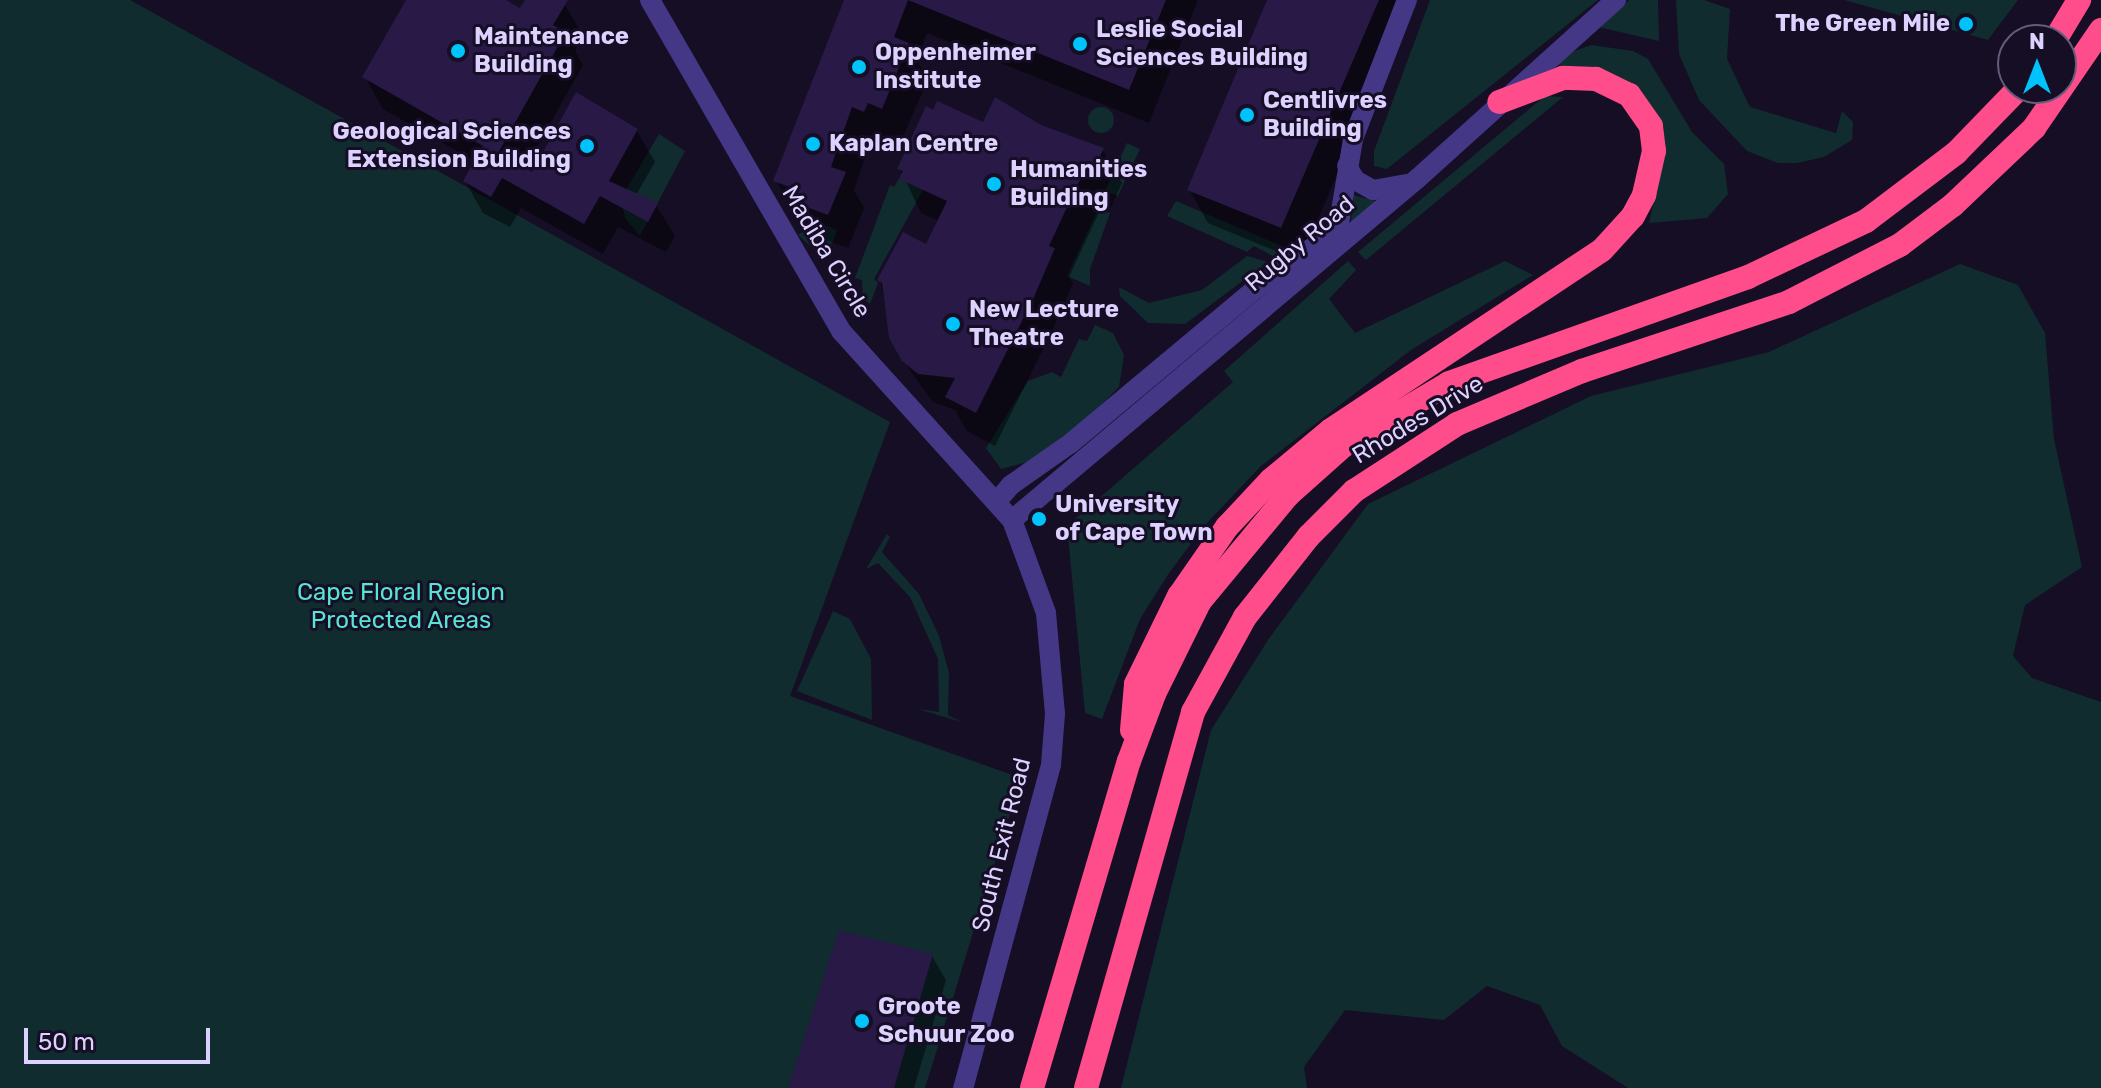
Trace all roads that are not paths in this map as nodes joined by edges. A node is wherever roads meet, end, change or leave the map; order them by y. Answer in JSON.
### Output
{"nodes":[{"id":1,"x":650,"y":0,"type":"edge"},
{"id":2,"x":1407,"y":0,"type":"edge"},
{"id":3,"x":1616,"y":0,"type":"edge"},
{"id":4,"x":2079,"y":0,"type":"edge"},
{"id":5,"x":2065,"y":24,"type":"edge"},
{"id":6,"x":2101,"y":30,"type":"edge"},
{"id":7,"x":1499,"y":102,"type":"junction"},
{"id":8,"x":2002,"y":104,"type":"edge"},
{"id":9,"x":1347,"y":166,"type":"junction"},
{"id":10,"x":1417,"y":179,"type":"junction"},
{"id":11,"x":998,"y":500,"type":"junction"},
{"id":12,"x":1012,"y":520,"type":"junction"},
{"id":13,"x":1129,"y":761,"type":"junction"},
{"id":14,"x":963,"y":1088,"type":"edge"},
{"id":15,"x":1032,"y":1088,"type":"edge"},
{"id":16,"x":1086,"y":1088,"type":"edge"}],
"edges":[{"from":1,"to":11,"type":"street","name":"Madiba Circle"},
{"from":2,"to":9,"type":"street","name":"Rugby Road"},
{"from":3,"to":7,"type":"street","name":"Rugby Road"},
{"from":4,"to":5,"type":"highway"},
{"from":6,"to":16,"type":"highway","name":"Rhodes Drive"},
{"from":7,"to":10,"type":"street","name":"Rugby Road"},
{"from":7,"to":13,"type":"highway"},
{"from":8,"to":13,"type":"highway","name":"Rhodes Drive"},
{"from":9,"to":10,"type":"street"},
{"from":9,"to":11,"type":"street","name":"Rugby Road"},
{"from":10,"to":12,"type":"street","name":"Rugby Road"},
{"from":11,"to":12,"type":"street","name":"Madiba Circle"},
{"from":12,"to":14,"type":"street","name":"South Exit Road"},
{"from":13,"to":15,"type":"highway","name":"Rhodes Drive"}]}
